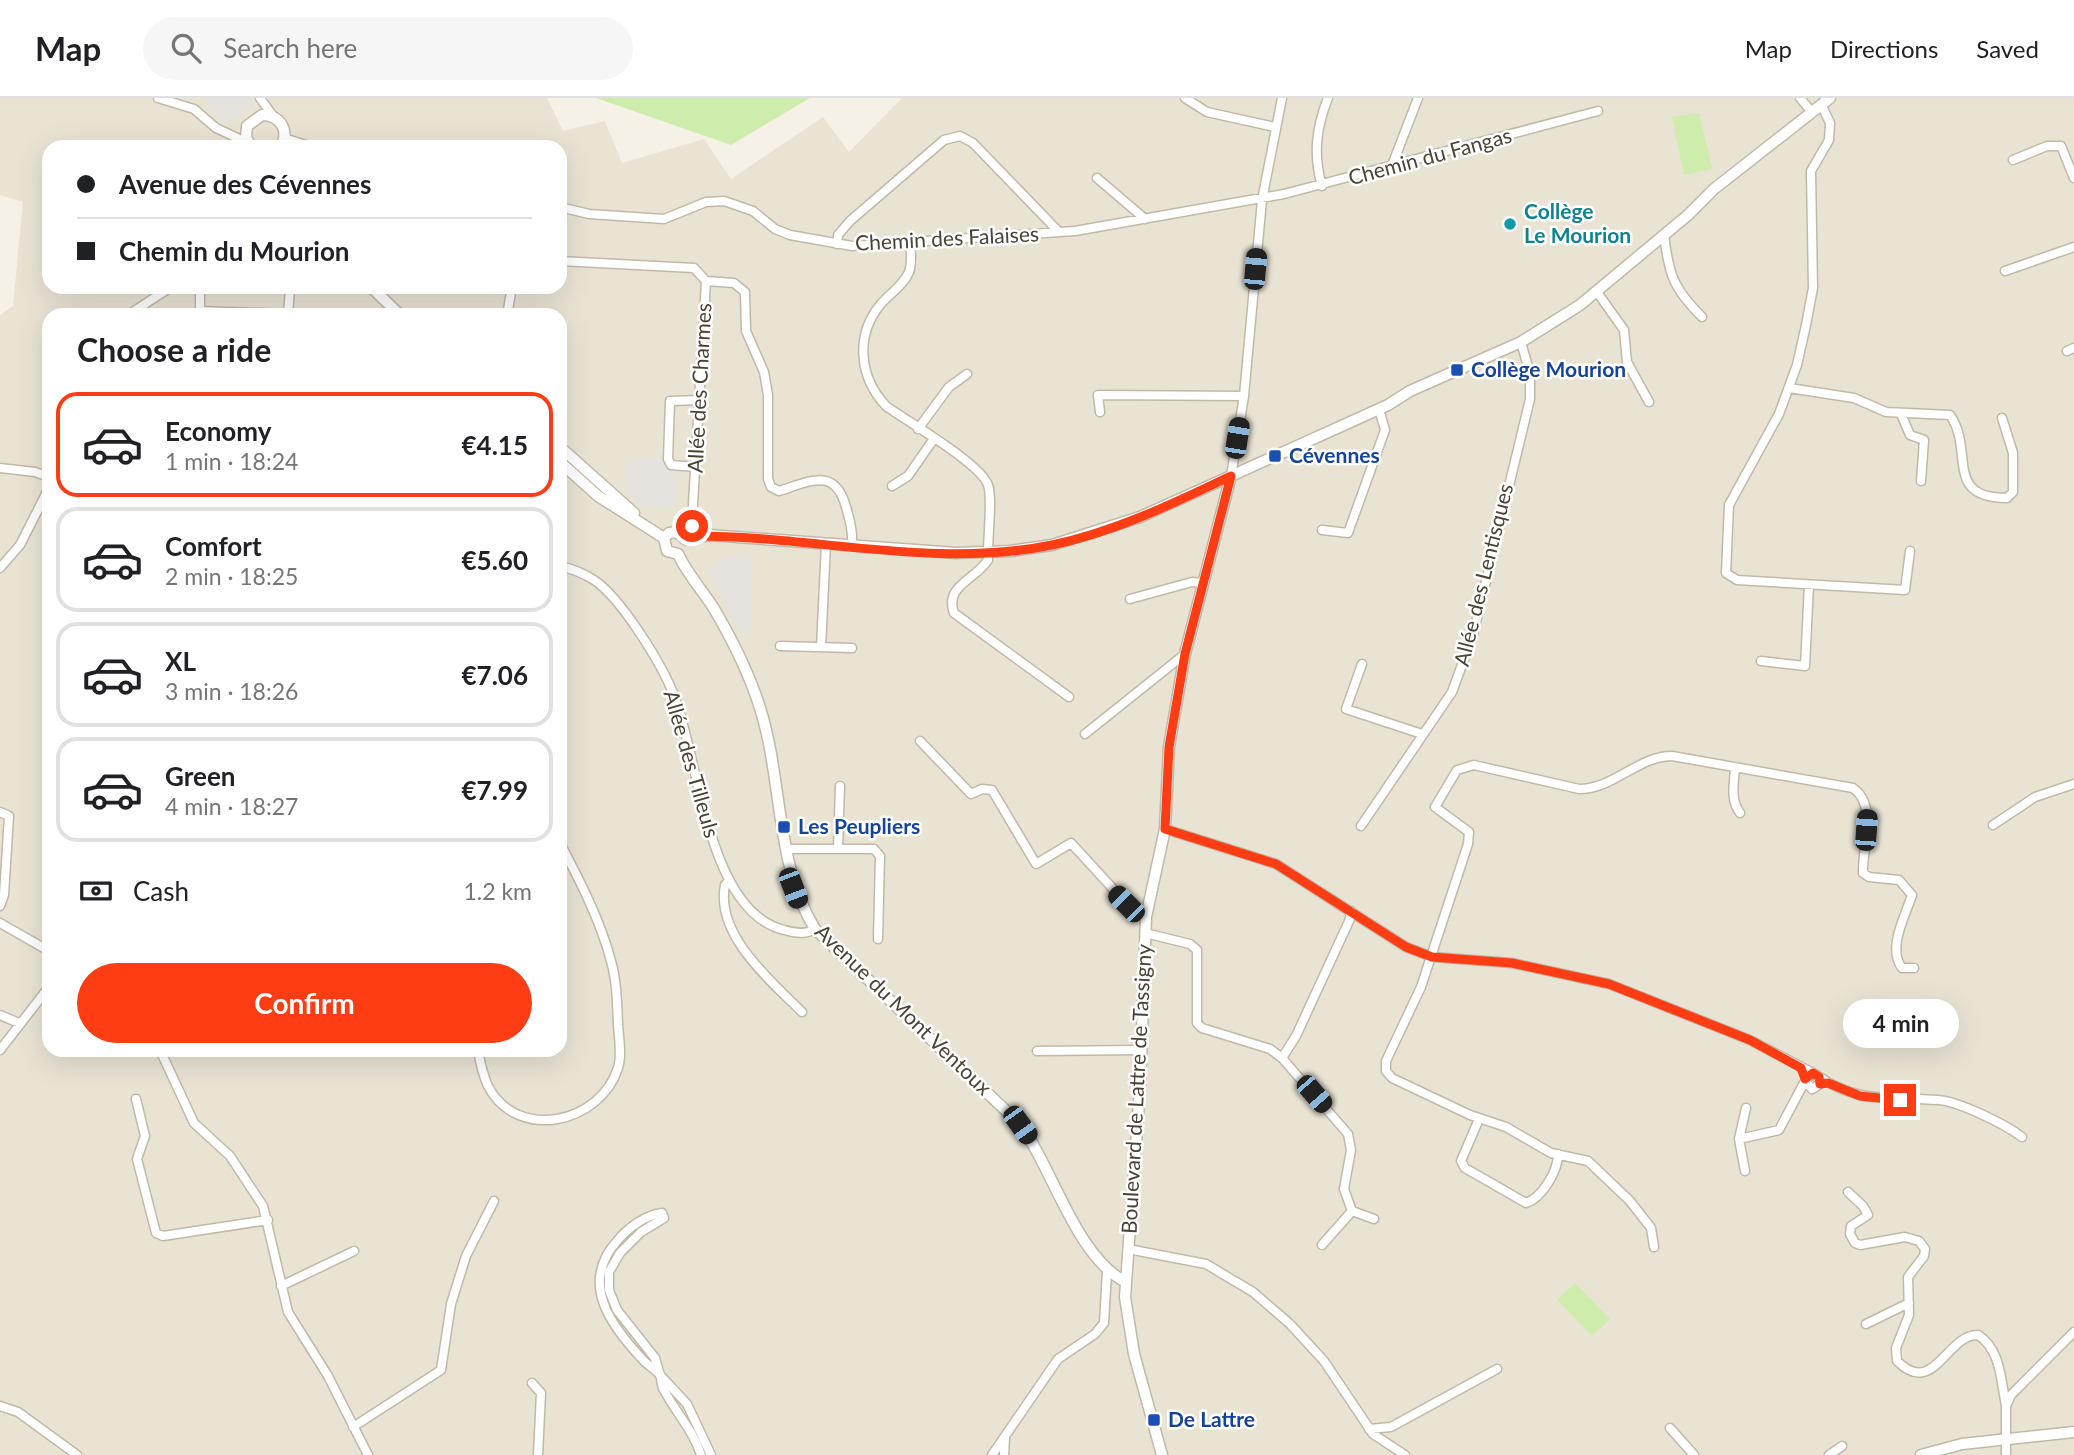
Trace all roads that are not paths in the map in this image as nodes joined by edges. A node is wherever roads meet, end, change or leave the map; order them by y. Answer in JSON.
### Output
{"nodes":[{"id":1,"x":158,"y":98,"type":"edge"},
{"id":2,"x":1185,"y":98,"type":"edge"},
{"id":3,"x":1282,"y":98,"type":"edge"},
{"id":4,"x":1328,"y":98,"type":"edge"},
{"id":5,"x":1418,"y":98,"type":"edge"},
{"id":6,"x":1800,"y":98,"type":"edge"},
{"id":7,"x":261,"y":99,"type":"edge"},
{"id":8,"x":1826,"y":101,"type":"edge"},
{"id":9,"x":1598,"y":111,"type":"dead end"},
{"id":10,"x":1811,"y":111,"type":"junction"},
{"id":11,"x":267,"y":115,"type":"junction"},
{"id":12,"x":1275,"y":127,"type":"junction"},
{"id":13,"x":246,"y":131,"type":"junction"},
{"id":14,"x":234,"y":136,"type":"junction"},
{"id":15,"x":241,"y":140,"type":"edge"},
{"id":16,"x":248,"y":140,"type":"edge"},
{"id":17,"x":283,"y":140,"type":"edge"},
{"id":18,"x":2013,"y":160,"type":"dead end"},
{"id":19,"x":1391,"y":168,"type":"junction"},
{"id":20,"x":1097,"y":178,"type":"dead end"},
{"id":21,"x":2074,"y":178,"type":"edge"},
{"id":22,"x":1322,"y":186,"type":"junction"},
{"id":23,"x":1262,"y":200,"type":"junction"},
{"id":24,"x":567,"y":209,"type":"edge"},
{"id":25,"x":1146,"y":219,"type":"junction"},
{"id":26,"x":1059,"y":232,"type":"junction"},
{"id":27,"x":1664,"y":235,"type":"junction"},
{"id":28,"x":837,"y":244,"type":"junction"},
{"id":29,"x":911,"y":244,"type":"junction"},
{"id":30,"x":2074,"y":247,"type":"edge"},
{"id":31,"x":567,"y":261,"type":"edge"},
{"id":32,"x":2005,"y":271,"type":"dead end"},
{"id":33,"x":706,"y":281,"type":"junction"},
{"id":34,"x":1597,"y":292,"type":"junction"},
{"id":35,"x":160,"y":294,"type":"edge"},
{"id":36,"x":378,"y":294,"type":"edge"},
{"id":37,"x":139,"y":308,"type":"edge"},
{"id":38,"x":393,"y":308,"type":"edge"},
{"id":39,"x":1702,"y":317,"type":"dead end"},
{"id":40,"x":1521,"y":342,"type":"junction"},
{"id":41,"x":967,"y":374,"type":"dead end"},
{"id":42,"x":1789,"y":388,"type":"junction"},
{"id":43,"x":1244,"y":396,"type":"junction"},
{"id":44,"x":700,"y":400,"type":"junction"},
{"id":45,"x":1649,"y":402,"type":"dead end"},
{"id":46,"x":1379,"y":409,"type":"junction"},
{"id":47,"x":1100,"y":412,"type":"dead end"},
{"id":48,"x":1901,"y":414,"type":"junction"},
{"id":49,"x":2002,"y":418,"type":"dead end"},
{"id":50,"x":918,"y":429,"type":"junction"},
{"id":51,"x":933,"y":440,"type":"junction"},
{"id":52,"x":567,"y":453,"type":"edge"},
{"id":53,"x":696,"y":467,"type":"junction"},
{"id":54,"x":0,"y":468,"type":"edge"},
{"id":55,"x":567,"y":468,"type":"edge"},
{"id":56,"x":42,"y":476,"type":"edge"},
{"id":57,"x":1231,"y":476,"type":"junction"},
{"id":58,"x":1921,"y":481,"type":"dead end"},
{"id":59,"x":892,"y":486,"type":"dead end"},
{"id":60,"x":42,"y":502,"type":"edge"},
{"id":61,"x":646,"y":526,"type":"junction"},
{"id":62,"x":1322,"y":530,"type":"dead end"},
{"id":63,"x":696,"y":536,"type":"junction"},
{"id":64,"x":664,"y":538,"type":"junction"},
{"id":65,"x":685,"y":539,"type":"junction"},
{"id":66,"x":826,"y":544,"type":"junction"},
{"id":67,"x":852,"y":546,"type":"junction"},
{"id":68,"x":1910,"y":551,"type":"dead end"},
{"id":69,"x":988,"y":552,"type":"junction"},
{"id":70,"x":678,"y":554,"type":"junction"},
{"id":71,"x":0,"y":568,"type":"edge"},
{"id":72,"x":567,"y":568,"type":"edge"},
{"id":73,"x":1202,"y":583,"type":"junction"},
{"id":74,"x":1809,"y":585,"type":"junction"},
{"id":75,"x":1130,"y":599,"type":"dead end"},
{"id":76,"x":780,"y":646,"type":"dead end"},
{"id":77,"x":821,"y":647,"type":"junction"},
{"id":78,"x":852,"y":648,"type":"dead end"},
{"id":79,"x":1185,"y":654,"type":"junction"},
{"id":80,"x":1761,"y":661,"type":"dead end"},
{"id":81,"x":1362,"y":664,"type":"dead end"},
{"id":82,"x":1069,"y":697,"type":"dead end"},
{"id":83,"x":1085,"y":734,"type":"dead end"},
{"id":84,"x":1422,"y":734,"type":"junction"},
{"id":85,"x":920,"y":741,"type":"dead end"},
{"id":86,"x":1735,"y":768,"type":"junction"},
{"id":87,"x":2074,"y":784,"type":"edge"},
{"id":88,"x":839,"y":786,"type":"dead end"},
{"id":89,"x":0,"y":813,"type":"edge"},
{"id":90,"x":1740,"y":813,"type":"dead end"},
{"id":91,"x":1993,"y":825,"type":"dead end"},
{"id":92,"x":1361,"y":826,"type":"dead end"},
{"id":93,"x":1165,"y":829,"type":"junction"},
{"id":94,"x":787,"y":849,"type":"junction"},
{"id":95,"x":838,"y":849,"type":"junction"},
{"id":96,"x":567,"y":859,"type":"edge"},
{"id":97,"x":729,"y":881,"type":"junction"},
{"id":98,"x":0,"y":906,"type":"edge"},
{"id":99,"x":1351,"y":911,"type":"junction"},
{"id":100,"x":1146,"y":917,"type":"junction"},
{"id":101,"x":0,"y":923,"type":"edge"},
{"id":102,"x":815,"y":929,"type":"junction"},
{"id":103,"x":1145,"y":933,"type":"junction"},
{"id":104,"x":878,"y":939,"type":"dead end"},
{"id":105,"x":42,"y":947,"type":"edge"},
{"id":106,"x":1432,"y":957,"type":"junction"},
{"id":107,"x":1914,"y":968,"type":"dead end"},
{"id":108,"x":42,"y":995,"type":"edge"},
{"id":109,"x":802,"y":1012,"type":"dead end"},
{"id":110,"x":0,"y":1015,"type":"edge"},
{"id":111,"x":19,"y":1023,"type":"junction"},
{"id":112,"x":0,"y":1050,"type":"edge"},
{"id":113,"x":1142,"y":1050,"type":"junction"},
{"id":114,"x":1037,"y":1051,"type":"dead end"},
{"id":115,"x":163,"y":1057,"type":"edge"},
{"id":116,"x":480,"y":1057,"type":"edge"},
{"id":117,"x":1282,"y":1058,"type":"junction"},
{"id":118,"x":1812,"y":1081,"type":"junction"},
{"id":119,"x":136,"y":1099,"type":"dead end"},
{"id":120,"x":1746,"y":1108,"type":"dead end"},
{"id":121,"x":1479,"y":1119,"type":"junction"},
{"id":122,"x":2022,"y":1137,"type":"dead end"},
{"id":123,"x":1739,"y":1139,"type":"junction"},
{"id":124,"x":1558,"y":1154,"type":"junction"},
{"id":125,"x":1745,"y":1171,"type":"dead end"},
{"id":126,"x":1848,"y":1192,"type":"dead end"},
{"id":127,"x":494,"y":1201,"type":"dead end"},
{"id":128,"x":1352,"y":1211,"type":"junction"},
{"id":129,"x":1374,"y":1219,"type":"dead end"},
{"id":130,"x":268,"y":1220,"type":"junction"},
{"id":131,"x":1322,"y":1245,"type":"dead end"},
{"id":132,"x":1654,"y":1247,"type":"dead end"},
{"id":133,"x":1128,"y":1249,"type":"junction"},
{"id":134,"x":354,"y":1251,"type":"dead end"},
{"id":135,"x":1107,"y":1271,"type":"junction"},
{"id":136,"x":1126,"y":1282,"type":"junction"},
{"id":137,"x":281,"y":1286,"type":"junction"},
{"id":138,"x":1909,"y":1303,"type":"junction"},
{"id":139,"x":1866,"y":1324,"type":"dead end"},
{"id":140,"x":2074,"y":1332,"type":"edge"},
{"id":141,"x":1497,"y":1369,"type":"dead end"},
{"id":142,"x":660,"y":1375,"type":"junction"},
{"id":143,"x":532,"y":1383,"type":"dead end"},
{"id":144,"x":0,"y":1406,"type":"edge"},
{"id":145,"x":2006,"y":1406,"type":"junction"},
{"id":146,"x":353,"y":1427,"type":"junction"},
{"id":147,"x":1670,"y":1428,"type":"dead end"},
{"id":148,"x":1369,"y":1429,"type":"junction"},
{"id":149,"x":2074,"y":1432,"type":"edge"},
{"id":150,"x":1005,"y":1438,"type":"junction"},
{"id":151,"x":2006,"y":1439,"type":"junction"},
{"id":152,"x":1842,"y":1446,"type":"dead end"},
{"id":153,"x":538,"y":1452,"type":"edge"},
{"id":154,"x":77,"y":1455,"type":"edge"},
{"id":155,"x":368,"y":1455,"type":"edge"},
{"id":156,"x":547,"y":1455,"type":"edge"},
{"id":157,"x":701,"y":1455,"type":"edge"},
{"id":158,"x":711,"y":1455,"type":"edge"},
{"id":159,"x":992,"y":1455,"type":"edge"},
{"id":160,"x":1004,"y":1455,"type":"edge"},
{"id":161,"x":1162,"y":1455,"type":"edge"},
{"id":162,"x":1405,"y":1455,"type":"edge"},
{"id":163,"x":1694,"y":1455,"type":"edge"},
{"id":164,"x":1829,"y":1455,"type":"edge"},
{"id":165,"x":1921,"y":1455,"type":"edge"},
{"id":166,"x":2006,"y":1455,"type":"edge"}],
"edges":[{"from":1,"to":14,"type":"street"},
{"from":2,"to":12,"type":"street"},
{"from":3,"to":12,"type":"street"},
{"from":4,"to":22,"type":"street"},
{"from":5,"to":19,"type":"street"},
{"from":6,"to":10,"type":"street"},
{"from":7,"to":11,"type":"street"},
{"from":8,"to":10,"type":"street"},
{"from":8,"to":42,"type":"street"},
{"from":9,"to":19,"type":"street","name":"Chemin du Fangas"},
{"from":10,"to":27,"type":"street"},
{"from":11,"to":13,"type":"street"},
{"from":11,"to":17,"type":"street"},
{"from":12,"to":23,"type":"street"},
{"from":13,"to":14,"type":"street"},
{"from":13,"to":16,"type":"street"},
{"from":14,"to":15,"type":"street"},
{"from":18,"to":21,"type":"street"},
{"from":19,"to":22,"type":"street","name":"Chemin du Fangas"},
{"from":20,"to":25,"type":"street"},
{"from":22,"to":23,"type":"street","name":"Chemin du Fangas"},
{"from":23,"to":25,"type":"street","name":"Chemin des Falaises"},
{"from":23,"to":43,"type":"street"},
{"from":24,"to":28,"type":"street","name":"Chemin des Falaises"},
{"from":25,"to":26,"type":"street","name":"Chemin des Falaises"},
{"from":26,"to":28,"type":"street"},
{"from":26,"to":29,"type":"street","name":"Chemin des Falaises"},
{"from":27,"to":34,"type":"street"},
{"from":27,"to":39,"type":"street"},
{"from":28,"to":29,"type":"street","name":"Chemin des Falaises"},
{"from":29,"to":50,"type":"street"},
{"from":30,"to":32,"type":"street"},
{"from":31,"to":33,"type":"street"},
{"from":33,"to":44,"type":"street","name":"Allée des Charmes"},
{"from":33,"to":67,"type":"street"},
{"from":34,"to":40,"type":"street"},
{"from":34,"to":45,"type":"street"},
{"from":35,"to":37,"type":"street"},
{"from":36,"to":38,"type":"street"},
{"from":40,"to":46,"type":"street"},
{"from":40,"to":84,"type":"street","name":"Allée des Lentisques"},
{"from":41,"to":50,"type":"street"},
{"from":42,"to":48,"type":"street"},
{"from":42,"to":74,"type":"street"},
{"from":43,"to":47,"type":"street"},
{"from":43,"to":57,"type":"street"},
{"from":44,"to":53,"type":"street","name":"Allée des Charmes"},
{"from":44,"to":53,"type":"street"},
{"from":46,"to":57,"type":"street"},
{"from":46,"to":62,"type":"street"},
{"from":48,"to":49,"type":"street"},
{"from":48,"to":58,"type":"street"},
{"from":50,"to":51,"type":"street"},
{"from":51,"to":59,"type":"street"},
{"from":51,"to":69,"type":"street"},
{"from":52,"to":61,"type":"street"},
{"from":53,"to":63,"type":"street","name":"Allée des Charmes"},
{"from":54,"to":56,"type":"street"},
{"from":55,"to":61,"type":"street"},
{"from":57,"to":69,"type":"street"},
{"from":57,"to":73,"type":"street","name":"Boulevard de Lattre de Tassigny"},
{"from":60,"to":71,"type":"street"},
{"from":61,"to":64,"type":"street"},
{"from":63,"to":65,"type":"street"},
{"from":63,"to":66,"type":"street"},
{"from":64,"to":65,"type":"street"},
{"from":64,"to":70,"type":"street"},
{"from":65,"to":70,"type":"street"},
{"from":66,"to":67,"type":"street"},
{"from":66,"to":77,"type":"street"},
{"from":67,"to":69,"type":"street"},
{"from":68,"to":74,"type":"street"},
{"from":69,"to":82,"type":"street"},
{"from":70,"to":94,"type":"street","name":"Avenue du Mont Ventoux"},
{"from":72,"to":97,"type":"street","name":"Allée des Tilleuls"},
{"from":73,"to":75,"type":"street"},
{"from":73,"to":79,"type":"street","name":"Boulevard de Lattre de Tassigny"},
{"from":74,"to":80,"type":"street"},
{"from":76,"to":77,"type":"street"},
{"from":77,"to":78,"type":"street"},
{"from":79,"to":83,"type":"street"},
{"from":79,"to":93,"type":"street","name":"Boulevard de Lattre de Tassigny"},
{"from":81,"to":84,"type":"street"},
{"from":84,"to":92,"type":"street","name":"Allée des Lentisques"},
{"from":85,"to":100,"type":"street"},
{"from":86,"to":90,"type":"street"},
{"from":86,"to":106,"type":"street"},
{"from":86,"to":107,"type":"street"},
{"from":87,"to":91,"type":"street"},
{"from":88,"to":95,"type":"street"},
{"from":89,"to":98,"type":"street"},
{"from":93,"to":99,"type":"street"},
{"from":93,"to":100,"type":"street","name":"Boulevard de Lattre de Tassigny"},
{"from":94,"to":95,"type":"street"},
{"from":94,"to":102,"type":"street","name":"Avenue du Mont Ventoux"},
{"from":95,"to":104,"type":"street"},
{"from":96,"to":116,"type":"street"},
{"from":97,"to":102,"type":"street","name":"Allée des Tilleuls"},
{"from":97,"to":109,"type":"street","name":"Allée des Tilleuls"},
{"from":99,"to":106,"type":"street"},
{"from":99,"to":117,"type":"street"},
{"from":100,"to":103,"type":"street","name":"Boulevard de Lattre de Tassigny"},
{"from":101,"to":105,"type":"street"},
{"from":102,"to":135,"type":"street","name":"Avenue du Mont Ventoux"},
{"from":103,"to":113,"type":"street","name":"Boulevard de Lattre de Tassigny"},
{"from":103,"to":117,"type":"street"},
{"from":106,"to":118,"type":"street"},
{"from":106,"to":121,"type":"street"},
{"from":108,"to":111,"type":"street"},
{"from":110,"to":111,"type":"street"},
{"from":111,"to":112,"type":"street"},
{"from":113,"to":114,"type":"street"},
{"from":113,"to":133,"type":"street","name":"Boulevard de Lattre de Tassigny"},
{"from":115,"to":130,"type":"street"},
{"from":117,"to":128,"type":"street"},
{"from":118,"to":122,"type":"street"},
{"from":118,"to":123,"type":"street"},
{"from":119,"to":130,"type":"street"},
{"from":120,"to":123,"type":"street"},
{"from":121,"to":124,"type":"street"},
{"from":121,"to":124,"type":"street"},
{"from":123,"to":125,"type":"street"},
{"from":124,"to":132,"type":"street"},
{"from":126,"to":138,"type":"street"},
{"from":127,"to":146,"type":"street"},
{"from":128,"to":129,"type":"street"},
{"from":128,"to":131,"type":"street"},
{"from":130,"to":137,"type":"street"},
{"from":133,"to":136,"type":"street","name":"Boulevard de Lattre de Tassigny"},
{"from":133,"to":148,"type":"street"},
{"from":134,"to":137,"type":"street"},
{"from":135,"to":136,"type":"street","name":"Avenue du Mont Ventoux"},
{"from":135,"to":150,"type":"street"},
{"from":136,"to":161,"type":"street","name":"Boulevard de Lattre de Tassigny"},
{"from":137,"to":146,"type":"street"},
{"from":138,"to":139,"type":"street"},
{"from":138,"to":145,"type":"street"},
{"from":140,"to":145,"type":"street"},
{"from":141,"to":148,"type":"street"},
{"from":142,"to":142,"type":"street"},
{"from":142,"to":157,"type":"street"},
{"from":142,"to":158,"type":"street"},
{"from":143,"to":153,"type":"street"},
{"from":144,"to":154,"type":"street"},
{"from":145,"to":151,"type":"street"},
{"from":146,"to":155,"type":"street"},
{"from":147,"to":163,"type":"street"},
{"from":148,"to":162,"type":"street"},
{"from":149,"to":151,"type":"street"},
{"from":150,"to":159,"type":"street"},
{"from":150,"to":160,"type":"street"},
{"from":151,"to":165,"type":"street"},
{"from":151,"to":166,"type":"street"},
{"from":152,"to":164,"type":"street"},
{"from":153,"to":156,"type":"street"}]}
